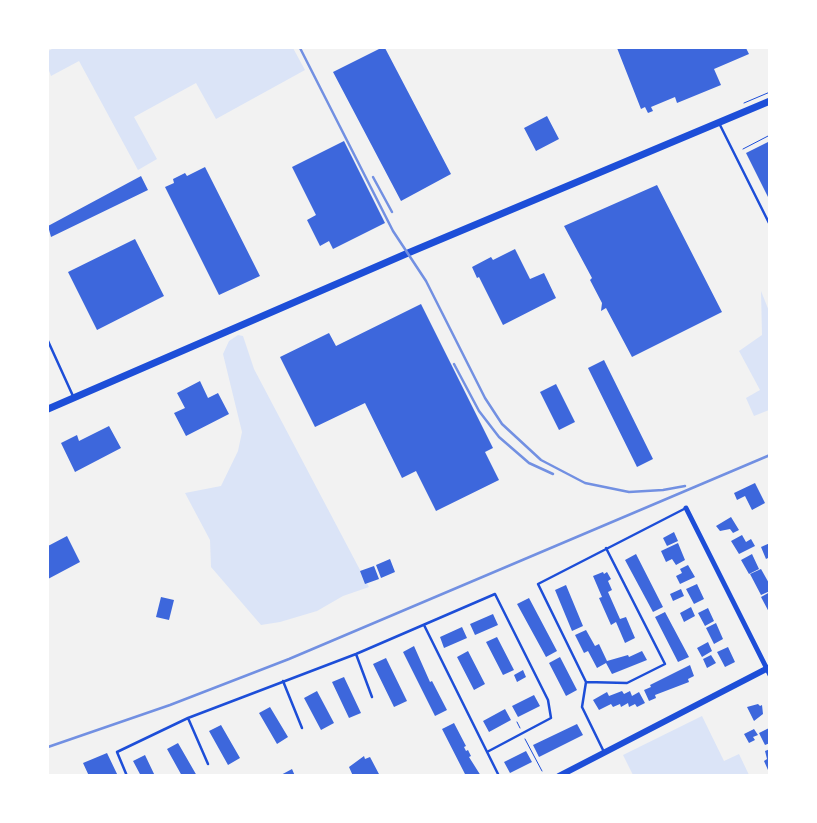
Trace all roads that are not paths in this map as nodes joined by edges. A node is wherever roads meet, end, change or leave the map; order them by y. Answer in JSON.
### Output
{"nodes":[{"id":1,"x":770,"y":100,"type":"edge"},
{"id":2,"x":718,"y":122,"type":"junction"},
{"id":3,"x":770,"y":225,"type":"edge"},
{"id":4,"x":48,"y":340,"type":"edge"},
{"id":5,"x":74,"y":398,"type":"junction"},
{"id":6,"x":48,"y":409,"type":"edge"},
{"id":7,"x":686,"y":508,"type":"joint"},
{"id":8,"x":606,"y":548,"type":"junction"},
{"id":9,"x":424,"y":625,"type":"junction"},
{"id":10,"x":356,"y":654,"type":"junction"},
{"id":11,"x":768,"y":670,"type":"edge"},
{"id":12,"x":283,"y":681,"type":"junction"},
{"id":13,"x":586,"y":682,"type":"junction"},
{"id":14,"x":372,"y":697,"type":"dead end"},
{"id":15,"x":188,"y":718,"type":"junction"},
{"id":16,"x":302,"y":728,"type":"dead end"},
{"id":17,"x":486,"y":752,"type":"junction"},
{"id":18,"x":604,"y":752,"type":"junction"},
{"id":19,"x":208,"y":764,"type":"dead end"},
{"id":20,"x":126,"y":776,"type":"edge"},
{"id":21,"x":499,"y":776,"type":"edge"},
{"id":22,"x":559,"y":776,"type":"edge"}],
"edges":[{"from":1,"to":2,"type":"main road"},
{"from":2,"to":3,"type":"lane"},
{"from":2,"to":5,"type":"main road"},
{"from":4,"to":5,"type":"lane"},
{"from":5,"to":6,"type":"main road"},
{"from":7,"to":8,"type":"lane"},
{"from":7,"to":11,"type":"street"},
{"from":8,"to":13,"type":"lane"},
{"from":8,"to":13,"type":"lane"},
{"from":9,"to":10,"type":"lane"},
{"from":9,"to":17,"type":"lane"},
{"from":9,"to":17,"type":"lane"},
{"from":10,"to":12,"type":"lane"},
{"from":10,"to":14,"type":"lane"},
{"from":11,"to":18,"type":"street"},
{"from":12,"to":15,"type":"lane"},
{"from":12,"to":16,"type":"lane"},
{"from":13,"to":18,"type":"lane"},
{"from":15,"to":19,"type":"lane"},
{"from":15,"to":20,"type":"lane"},
{"from":17,"to":21,"type":"lane"},
{"from":18,"to":22,"type":"street"}]}
